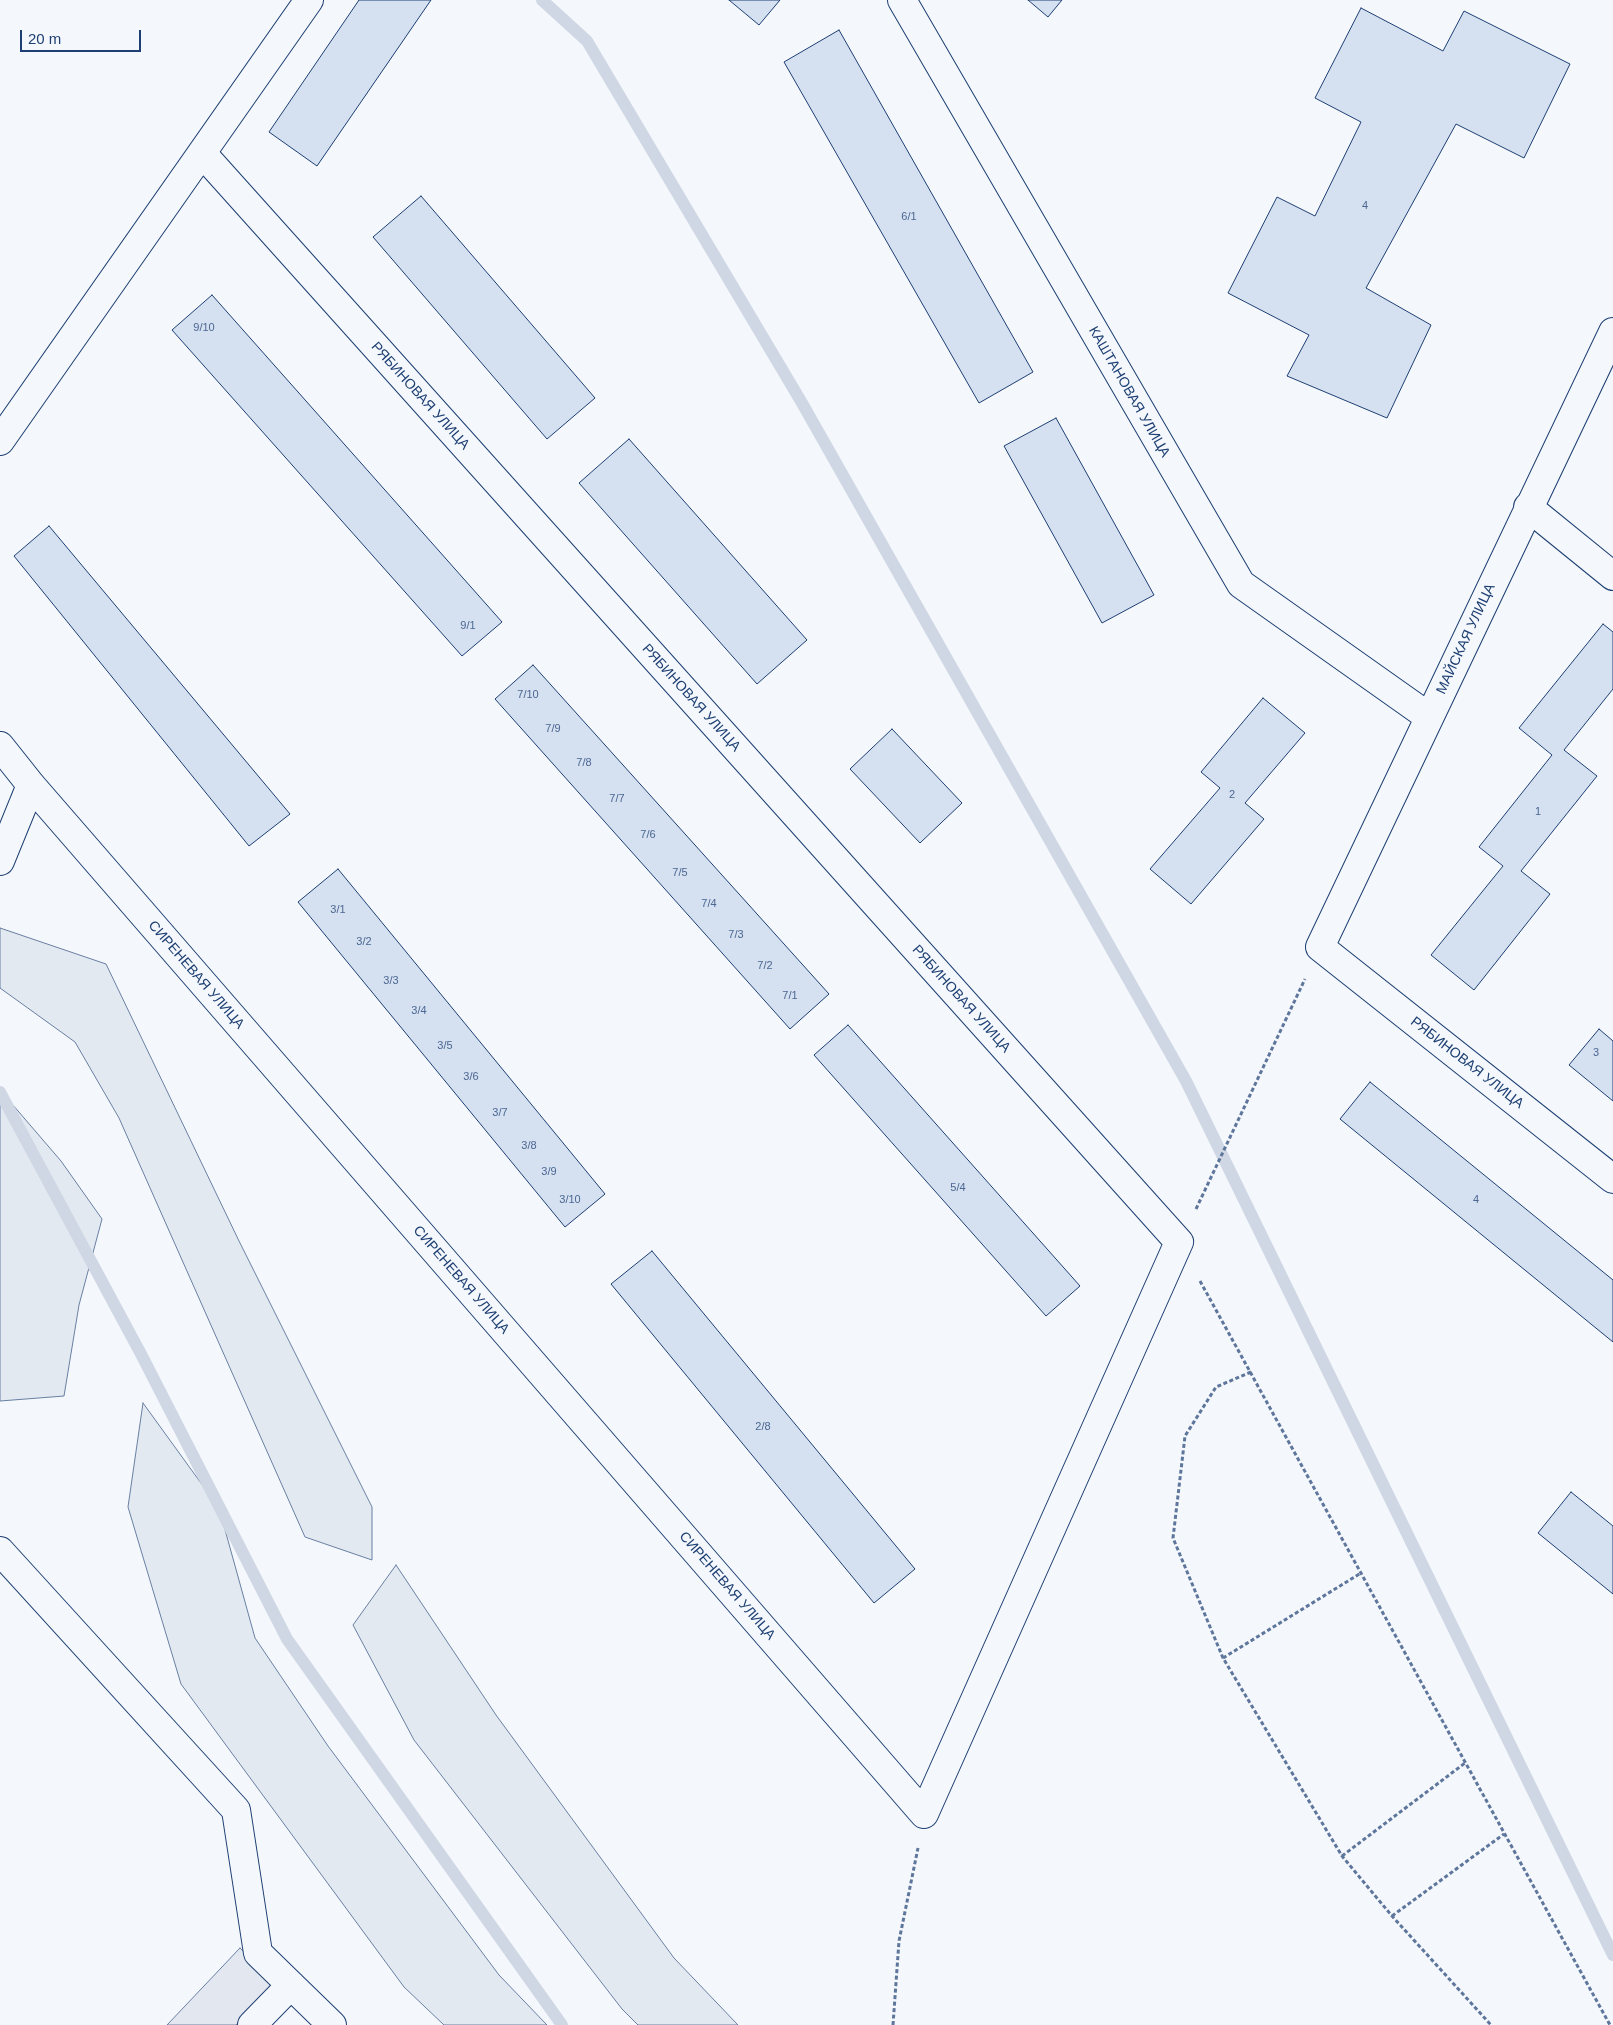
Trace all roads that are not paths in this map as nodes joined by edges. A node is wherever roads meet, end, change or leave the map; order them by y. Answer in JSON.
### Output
{"nodes":[{"id":1,"x":309,"y":0,"type":"edge"},
{"id":2,"x":902,"y":0,"type":"edge"},
{"id":3,"x":202,"y":153,"type":"junction"},
{"id":4,"x":1613,"y":332,"type":"edge"},
{"id":5,"x":0,"y":441,"type":"edge"},
{"id":6,"x":1528,"y":507,"type":"junction"},
{"id":7,"x":1613,"y":576,"type":"edge"},
{"id":8,"x":1429,"y":717,"type":"junction"},
{"id":9,"x":0,"y":746,"type":"edge"},
{"id":10,"x":31,"y":785,"type":"junction"},
{"id":11,"x":0,"y":861,"type":"edge"},
{"id":12,"x":1320,"y":947,"type":"joint"},
{"id":13,"x":1613,"y":1179,"type":"edge"},
{"id":14,"x":0,"y":1551,"type":"edge"},
{"id":15,"x":924,"y":1814,"type":"joint"},
{"id":16,"x":291,"y":1985,"type":"junction"},
{"id":17,"x":252,"y":2025,"type":"edge"},
{"id":18,"x":332,"y":2025,"type":"edge"}],
"edges":[{"from":1,"to":3,"type":"street"},
{"from":2,"to":8,"type":"street","name":"КАШТАНОВАЯ УЛИЦА"},
{"from":3,"to":5,"type":"street"},
{"from":3,"to":15,"type":"street","name":"РЯБИНОВАЯ УЛИЦА"},
{"from":4,"to":6,"type":"street","name":"МАЙСКАЯ УЛИЦА"},
{"from":6,"to":7,"type":"street"},
{"from":6,"to":8,"type":"street","name":"МАЙСКАЯ УЛИЦА"},
{"from":8,"to":12,"type":"street","name":"МАЙСКАЯ УЛИЦА"},
{"from":9,"to":10,"type":"street","name":"СИРЕНЕВАЯ УЛИЦА"},
{"from":10,"to":11,"type":"street"},
{"from":10,"to":15,"type":"street","name":"СИРЕНЕВАЯ УЛИЦА"},
{"from":12,"to":13,"type":"street","name":"РЯБИНОВАЯ УЛИЦА"},
{"from":14,"to":16,"type":"street"},
{"from":16,"to":17,"type":"street"},
{"from":16,"to":18,"type":"street"}]}
